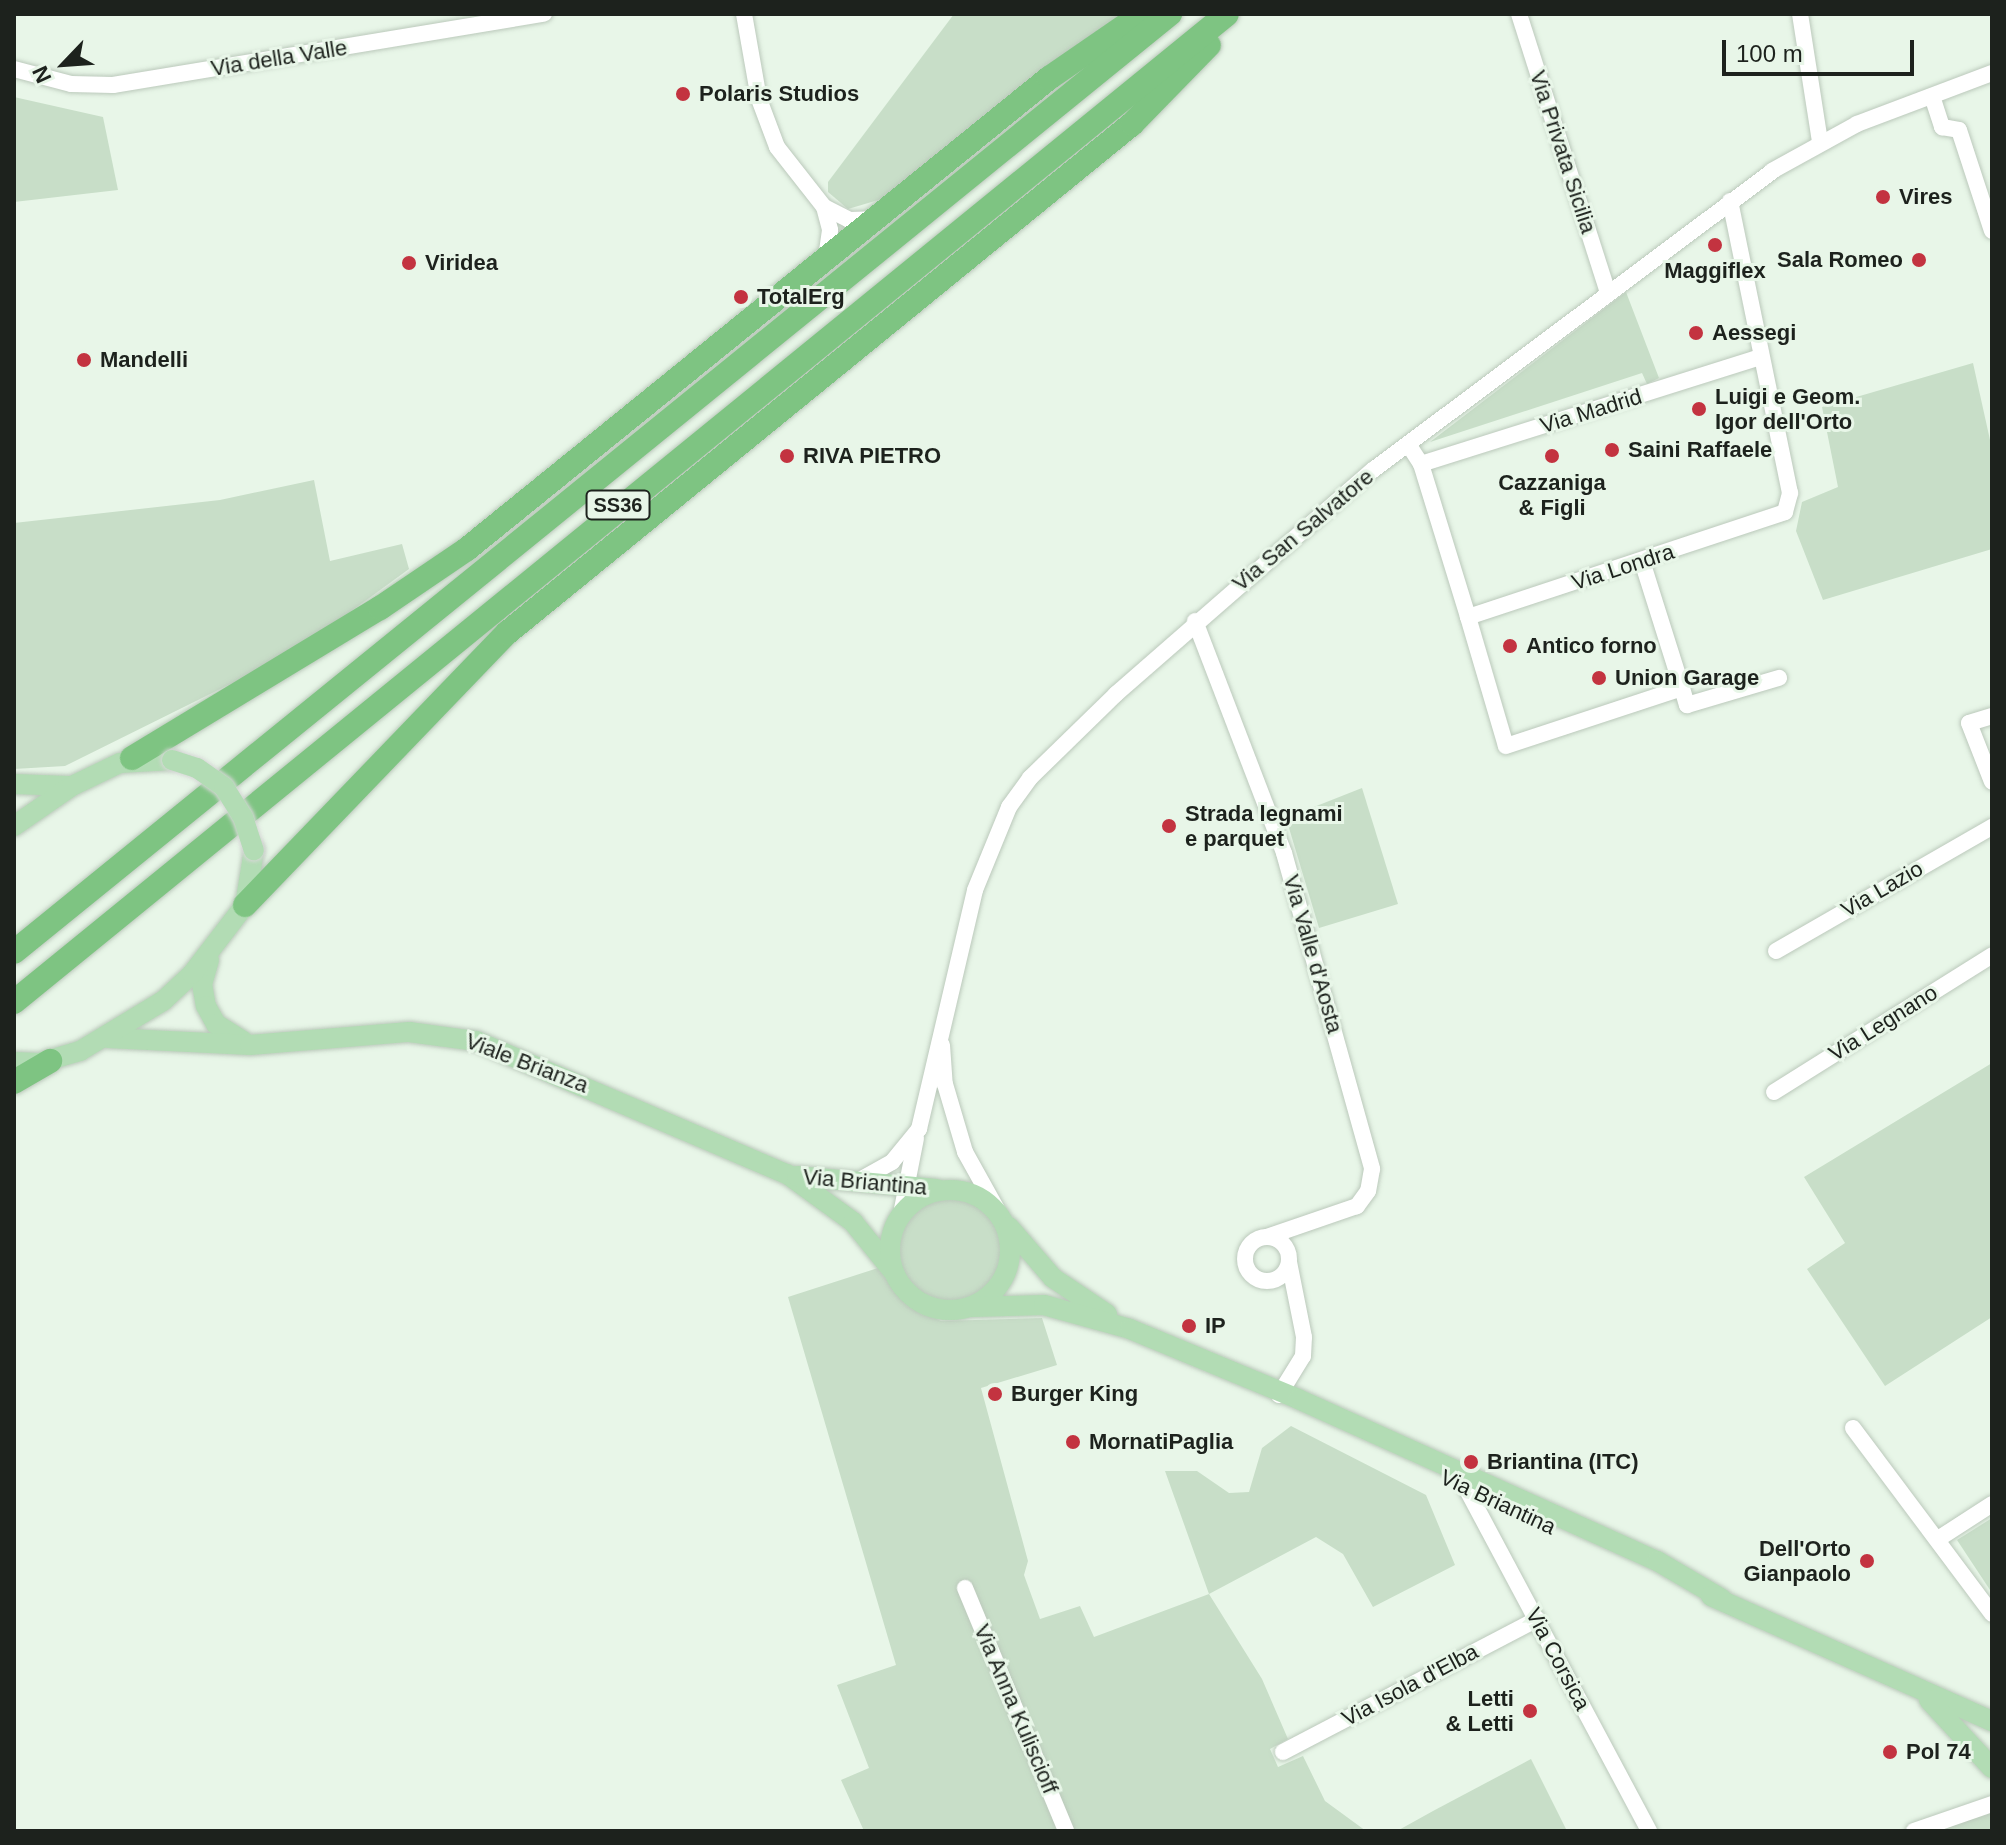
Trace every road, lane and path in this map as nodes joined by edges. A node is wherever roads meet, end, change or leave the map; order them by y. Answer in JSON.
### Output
{"nodes":[{"id":1,"x":544,"y":14,"type":"edge"},
{"id":2,"x":744,"y":14,"type":"edge"},
{"id":3,"x":1142,"y":14,"type":"edge"},
{"id":4,"x":1170,"y":14,"type":"edge"},
{"id":5,"x":1227,"y":14,"type":"edge"},
{"id":6,"x":1240,"y":14,"type":"edge"},
{"id":7,"x":1519,"y":14,"type":"edge"},
{"id":8,"x":1800,"y":14,"type":"edge"},
{"id":9,"x":14,"y":69,"type":"edge"},
{"id":10,"x":1992,"y":73,"type":"edge"},
{"id":11,"x":1932,"y":96,"type":"junction"},
{"id":12,"x":1820,"y":141,"type":"junction"},
{"id":13,"x":1730,"y":201,"type":"junction"},
{"id":14,"x":824,"y":207,"type":"junction"},
{"id":15,"x":874,"y":218,"type":"junction"},
{"id":16,"x":1992,"y":231,"type":"edge"},
{"id":17,"x":826,"y":257,"type":"junction"},
{"id":18,"x":1607,"y":290,"type":"junction"},
{"id":19,"x":1760,"y":357,"type":"junction"},
{"id":20,"x":1408,"y":444,"type":"junction"},
{"id":21,"x":1421,"y":464,"type":"junction"},
{"id":22,"x":1642,"y":561,"type":"junction"},
{"id":23,"x":1468,"y":617,"type":"junction"},
{"id":24,"x":1195,"y":621,"type":"junction"},
{"id":25,"x":1779,"y":678,"type":"dead end"},
{"id":26,"x":1682,"y":688,"type":"junction"},
{"id":27,"x":1992,"y":716,"type":"edge"},
{"id":28,"x":132,"y":758,"type":"junction"},
{"id":29,"x":1992,"y":782,"type":"edge"},
{"id":30,"x":14,"y":784,"type":"edge"},
{"id":31,"x":72,"y":786,"type":"junction"},
{"id":32,"x":14,"y":826,"type":"edge"},
{"id":33,"x":1991,"y":827,"type":"edge"},
{"id":34,"x":245,"y":905,"type":"junction"},
{"id":35,"x":1776,"y":951,"type":"dead end"},
{"id":36,"x":14,"y":952,"type":"edge"},
{"id":37,"x":211,"y":952,"type":"junction"},
{"id":38,"x":1992,"y":955,"type":"edge"},
{"id":39,"x":14,"y":1002,"type":"edge"},
{"id":40,"x":108,"y":1038,"type":"junction"},
{"id":41,"x":941,"y":1038,"type":"junction"},
{"id":42,"x":250,"y":1045,"type":"junction"},
{"id":43,"x":50,"y":1061,"type":"junction"},
{"id":44,"x":14,"y":1062,"type":"edge"},
{"id":45,"x":14,"y":1082,"type":"edge"},
{"id":46,"x":1774,"y":1092,"type":"dead end"},
{"id":47,"x":919,"y":1129,"type":"junction"},
{"id":48,"x":787,"y":1174,"type":"junction"},
{"id":49,"x":850,"y":1184,"type":"junction"},
{"id":50,"x":905,"y":1188,"type":"junction"},
{"id":51,"x":944,"y":1189,"type":"junction"},
{"id":52,"x":901,"y":1214,"type":"junction"},
{"id":53,"x":1001,"y":1216,"type":"junction"},
{"id":54,"x":1322,"y":1221,"type":"junction"},
{"id":55,"x":1267,"y":1237,"type":"junction"},
{"id":56,"x":1288,"y":1259,"type":"junction"},
{"id":57,"x":892,"y":1270,"type":"junction"},
{"id":58,"x":1268,"y":1281,"type":"junction"},
{"id":59,"x":972,"y":1307,"type":"junction"},
{"id":60,"x":1297,"y":1307,"type":"junction"},
{"id":61,"x":1130,"y":1329,"type":"junction"},
{"id":62,"x":1279,"y":1395,"type":"junction"},
{"id":63,"x":1853,"y":1428,"type":"dead end"},
{"id":64,"x":1466,"y":1488,"type":"junction"},
{"id":65,"x":1992,"y":1504,"type":"edge"},
{"id":66,"x":1938,"y":1539,"type":"junction"},
{"id":67,"x":965,"y":1588,"type":"dead end"},
{"id":68,"x":1722,"y":1599,"type":"junction"},
{"id":69,"x":1992,"y":1614,"type":"edge"},
{"id":70,"x":1537,"y":1619,"type":"junction"},
{"id":71,"x":1911,"y":1685,"type":"junction"},
{"id":72,"x":1992,"y":1721,"type":"edge"},
{"id":73,"x":1283,"y":1752,"type":"dead end"},
{"id":74,"x":1992,"y":1768,"type":"edge"},
{"id":75,"x":1992,"y":1804,"type":"edge"},
{"id":76,"x":1066,"y":1831,"type":"edge"},
{"id":77,"x":1649,"y":1831,"type":"edge"},
{"id":78,"x":1914,"y":1831,"type":"edge"}],
"edges":[{"from":1,"to":9,"type":"street","name":"Via della Valle"},
{"from":2,"to":14,"type":"street"},
{"from":3,"to":15,"type":"highway"},
{"from":4,"to":36,"type":"highway","number":"SS36"},
{"from":5,"to":39,"type":"highway","number":"SS36"},
{"from":6,"to":34,"type":"highway"},
{"from":7,"to":18,"type":"street","name":"Via Privata Sicilia"},
{"from":8,"to":12,"type":"street"},
{"from":10,"to":11,"type":"street","name":"Via San Salvatore"},
{"from":11,"to":12,"type":"street","name":"Via San Salvatore"},
{"from":11,"to":16,"type":"street"},
{"from":12,"to":13,"type":"street","name":"Via San Salvatore"},
{"from":13,"to":18,"type":"street","name":"Via San Salvatore"},
{"from":13,"to":19,"type":"street"},
{"from":14,"to":15,"type":"street"},
{"from":14,"to":17,"type":"street"},
{"from":15,"to":17,"type":"highway"},
{"from":17,"to":28,"type":"highway"},
{"from":18,"to":20,"type":"street","name":"Via San Salvatore"},
{"from":19,"to":21,"type":"street","name":"Via Madrid"},
{"from":19,"to":22,"type":"street","name":"Via Londra"},
{"from":20,"to":21,"type":"street"},
{"from":20,"to":24,"type":"street","name":"Via San Salvatore"},
{"from":21,"to":23,"type":"street"},
{"from":22,"to":23,"type":"street","name":"Via Londra"},
{"from":22,"to":26,"type":"street"},
{"from":23,"to":26,"type":"street"},
{"from":24,"to":41,"type":"street","name":"Via San Salvatore"},
{"from":24,"to":54,"type":"street","name":"Via Valle d'Aosta"},
{"from":25,"to":26,"type":"street"},
{"from":27,"to":29,"type":"street"},
{"from":28,"to":31,"type":"main road"},
{"from":28,"to":34,"type":"main road","bridge":true},
{"from":30,"to":31,"type":"main road"},
{"from":31,"to":32,"type":"main road"},
{"from":33,"to":35,"type":"street","name":"Via Lazio"},
{"from":34,"to":37,"type":"main road"},
{"from":37,"to":40,"type":"main road"},
{"from":37,"to":42,"type":"main road"},
{"from":38,"to":46,"type":"street","name":"Via Legnano"},
{"from":40,"to":42,"type":"main road","name":"Viale Brianza"},
{"from":40,"to":43,"type":"main road"},
{"from":41,"to":47,"type":"street","name":"Via San Salvatore"},
{"from":41,"to":53,"type":"street","name":"Via San Salvatore"},
{"from":42,"to":48,"type":"main road","name":"Viale Brianza"},
{"from":43,"to":44,"type":"main road"},
{"from":43,"to":45,"type":"highway"},
{"from":47,"to":49,"type":"street","name":"Via San Salvatore"},
{"from":47,"to":50,"type":"street","name":"Via San Salvatore"},
{"from":48,"to":49,"type":"main road","name":"Via Briantina"},
{"from":48,"to":57,"type":"main road","name":"Via Briantina"},
{"from":49,"to":50,"type":"main road","name":"Via Briantina"},
{"from":50,"to":51,"type":"main road","name":"Via Briantina"},
{"from":50,"to":52,"type":"street","name":"Via San Salvatore"},
{"from":51,"to":52,"type":"main road"},
{"from":51,"to":53,"type":"main road"},
{"from":52,"to":57,"type":"main road"},
{"from":53,"to":59,"type":"main road"},
{"from":53,"to":61,"type":"main road","name":"Via Briantina"},
{"from":54,"to":55,"type":"street"},
{"from":54,"to":56,"type":"street"},
{"from":55,"to":56,"type":"street"},
{"from":55,"to":58,"type":"street"},
{"from":56,"to":58,"type":"street"},
{"from":56,"to":60,"type":"street"},
{"from":57,"to":59,"type":"main road"},
{"from":58,"to":60,"type":"street"},
{"from":59,"to":61,"type":"main road","name":"Via Briantina"},
{"from":60,"to":62,"type":"street"},
{"from":61,"to":62,"type":"main road","name":"Via Briantina"},
{"from":62,"to":64,"type":"main road","name":"Via Briantina"},
{"from":62,"to":68,"type":"main road","name":"Via Briantina"},
{"from":63,"to":66,"type":"street"},
{"from":64,"to":68,"type":"main road","name":"Via Briantina"},
{"from":64,"to":70,"type":"street","name":"Via Corsica"},
{"from":65,"to":66,"type":"street"},
{"from":66,"to":69,"type":"street"},
{"from":67,"to":76,"type":"street","name":"Via Anna Kuliscioff"},
{"from":68,"to":71,"type":"main road","name":"Via Briantina"},
{"from":70,"to":73,"type":"street","name":"Via Isola d'Elba"},
{"from":70,"to":77,"type":"street","name":"Via Corsica"},
{"from":71,"to":72,"type":"main road","name":"Via Briantina"},
{"from":71,"to":74,"type":"main road","name":"Via Briantina"},
{"from":75,"to":78,"type":"street"}]}
